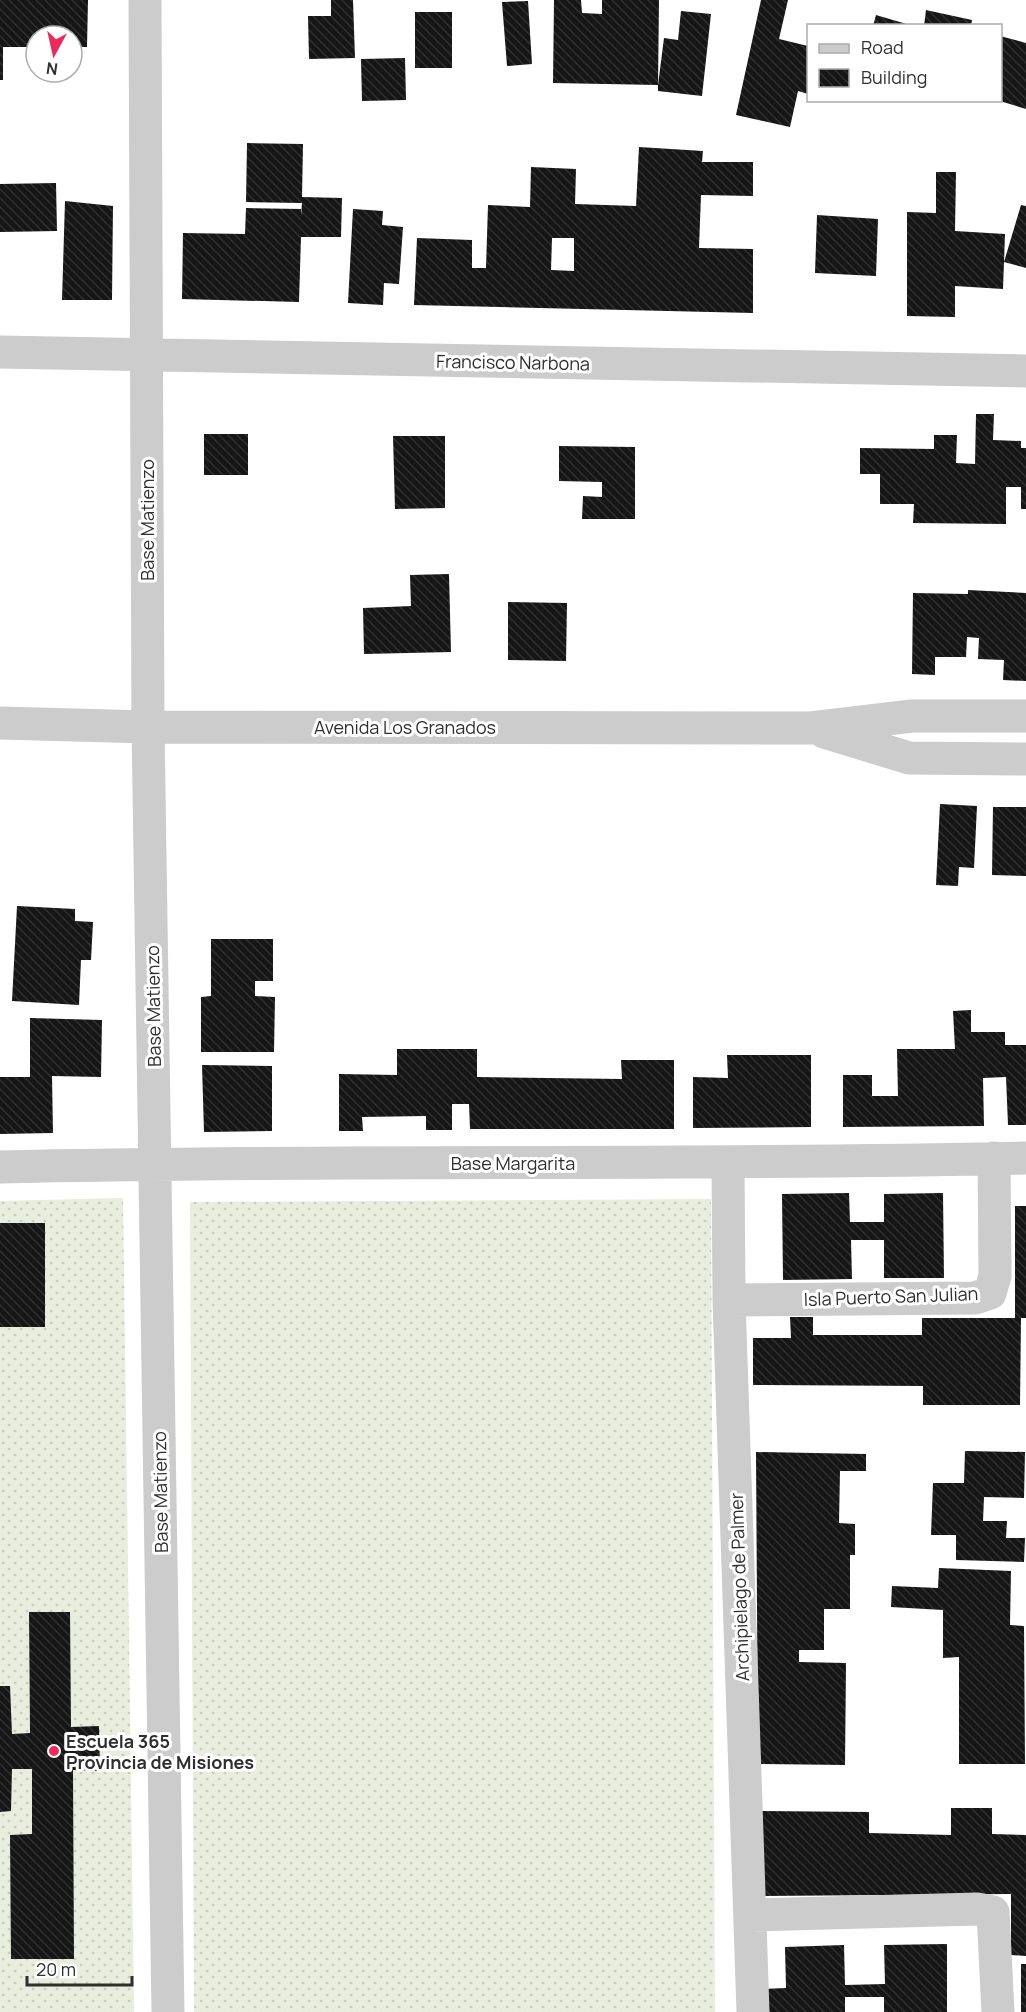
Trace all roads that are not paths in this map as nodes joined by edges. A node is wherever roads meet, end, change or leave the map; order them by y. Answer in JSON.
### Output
{"nodes":[{"id":1,"x":145,"y":0,"type":"edge"},
{"id":2,"x":0,"y":352,"type":"edge"},
{"id":3,"x":146,"y":355,"type":"junction"},
{"id":4,"x":1026,"y":371,"type":"edge"},
{"id":5,"x":1026,"y":716,"type":"edge"},
{"id":6,"x":0,"y":723,"type":"edge"},
{"id":7,"x":148,"y":727,"type":"junction"},
{"id":8,"x":811,"y":728,"type":"junction"},
{"id":9,"x":1026,"y":759,"type":"edge"},
{"id":10,"x":994,"y":1158,"type":"junction"},
{"id":11,"x":1026,"y":1158,"type":"edge"},
{"id":12,"x":728,"y":1162,"type":"junction"},
{"id":13,"x":155,"y":1164,"type":"junction"},
{"id":14,"x":0,"y":1167,"type":"edge"},
{"id":15,"x":729,"y":1300,"type":"junction"},
{"id":16,"x":750,"y":1915,"type":"junction"},
{"id":17,"x":168,"y":2012,"type":"edge"},
{"id":18,"x":753,"y":2012,"type":"edge"},
{"id":19,"x":998,"y":2012,"type":"edge"}],
"edges":[{"from":1,"to":3,"type":"street","name":"Base Matienzo"},
{"from":2,"to":3,"type":"street","name":"Francisco Narbona"},
{"from":3,"to":4,"type":"street","name":"Francisco Narbona"},
{"from":3,"to":7,"type":"street","name":"Base Matienzo"},
{"from":5,"to":8,"type":"street","name":"Avenida Los Granados"},
{"from":6,"to":7,"type":"street","name":"Avenida Los Granados"},
{"from":7,"to":8,"type":"street","name":"Avenida Los Granados"},
{"from":7,"to":13,"type":"street","name":"Base Matienzo"},
{"from":8,"to":9,"type":"street","name":"Avenida Los Granados"},
{"from":10,"to":11,"type":"street","name":"Base Margarita"},
{"from":10,"to":12,"type":"street","name":"Base Margarita"},
{"from":10,"to":15,"type":"street","name":"Isla Puerto San Julian"},
{"from":12,"to":13,"type":"street","name":"Base Margarita"},
{"from":12,"to":15,"type":"street","name":"Archipielago de Palmer"},
{"from":13,"to":14,"type":"street","name":"Base Margarita"},
{"from":13,"to":17,"type":"street","name":"Base Matienzo"},
{"from":15,"to":16,"type":"street","name":"Archipielago de Palmer"},
{"from":16,"to":18,"type":"street","name":"Archipielago de Palmer"},
{"from":16,"to":19,"type":"street"}]}
